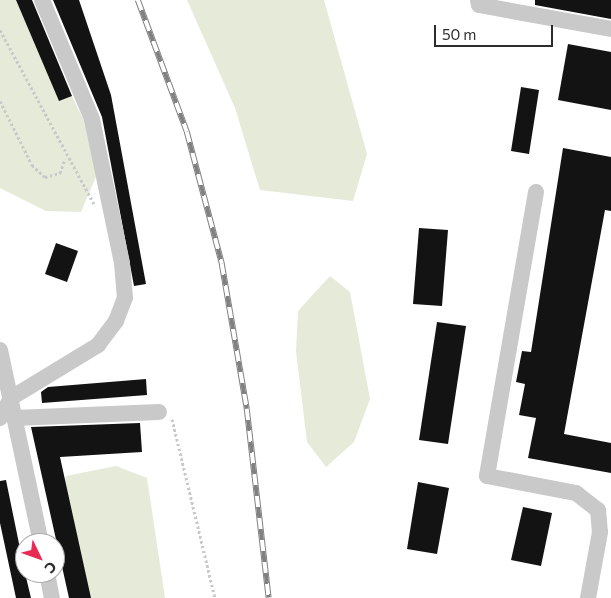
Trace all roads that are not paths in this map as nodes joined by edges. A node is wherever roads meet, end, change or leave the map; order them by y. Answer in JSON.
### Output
{"nodes":[{"id":1,"x":42,"y":0,"type":"edge"},
{"id":2,"x":478,"y":0,"type":"edge"},
{"id":3,"x":611,"y":29,"type":"edge"},
{"id":4,"x":536,"y":192,"type":"dead end"},
{"id":5,"x":0,"y":350,"type":"edge"},
{"id":6,"x":11,"y":398,"type":"junction"},
{"id":7,"x":159,"y":412,"type":"road end"},
{"id":8,"x":8,"y":418,"type":"edge"},
{"id":9,"x":38,"y":533,"type":"edge"},
{"id":10,"x":49,"y":583,"type":"edge"},
{"id":11,"x":52,"y":598,"type":"edge"},
{"id":12,"x":588,"y":598,"type":"edge"}],
"edges":[{"from":1,"to":6,"type":"lane"},
{"from":2,"to":3,"type":"lane"},
{"from":4,"to":12,"type":"lane"},
{"from":5,"to":6,"type":"lane"},
{"from":6,"to":8,"type":"lane"},
{"from":7,"to":8,"type":"lane"},
{"from":8,"to":9,"type":"lane"},
{"from":10,"to":11,"type":"lane"}]}
